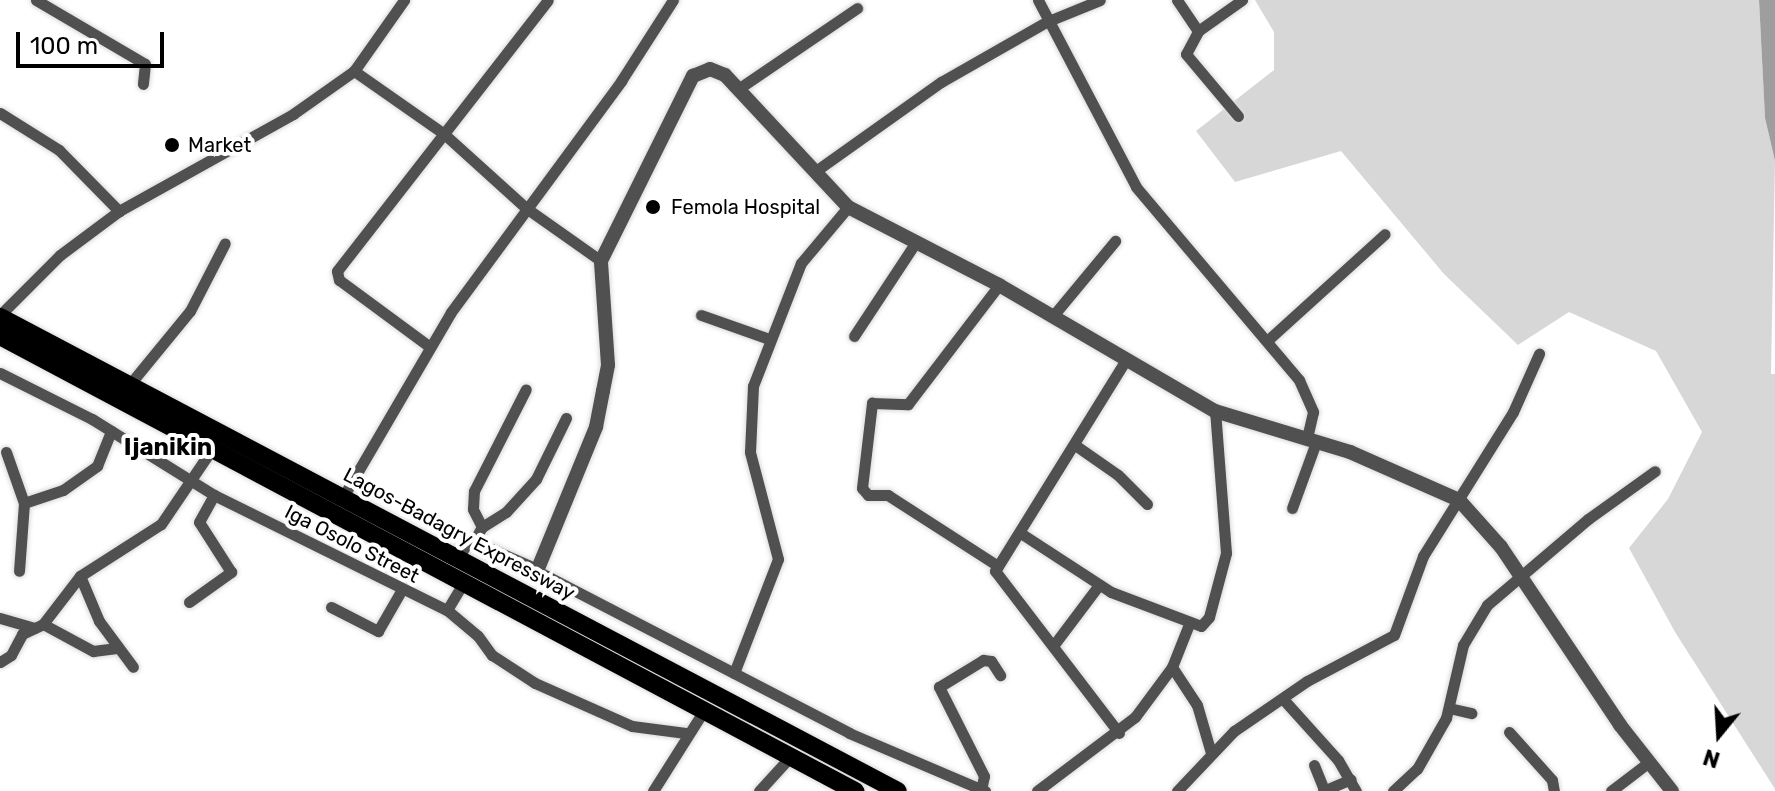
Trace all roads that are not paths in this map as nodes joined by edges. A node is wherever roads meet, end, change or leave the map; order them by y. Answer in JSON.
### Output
{"nodes":[{"id":1,"x":36,"y":0,"type":"edge"},
{"id":2,"x":404,"y":0,"type":"edge"},
{"id":3,"x":548,"y":0,"type":"edge"},
{"id":4,"x":673,"y":0,"type":"edge"},
{"id":5,"x":1038,"y":0,"type":"edge"},
{"id":6,"x":1100,"y":0,"type":"edge"},
{"id":7,"x":1177,"y":0,"type":"edge"},
{"id":8,"x":1242,"y":0,"type":"edge"},
{"id":9,"x":857,"y":8,"type":"dead end"},
{"id":10,"x":1046,"y":22,"type":"junction"},
{"id":11,"x":1198,"y":31,"type":"junction"},
{"id":12,"x":354,"y":71,"type":"junction"},
{"id":13,"x":143,"y":84,"type":"dead end"},
{"id":14,"x":738,"y":89,"type":"junction"},
{"id":15,"x":0,"y":113,"type":"edge"},
{"id":16,"x":1238,"y":116,"type":"dead end"},
{"id":17,"x":443,"y":133,"type":"junction"},
{"id":18,"x":817,"y":170,"type":"junction"},
{"id":19,"x":848,"y":207,"type":"junction"},
{"id":20,"x":526,"y":208,"type":"junction"},
{"id":21,"x":119,"y":211,"type":"junction"},
{"id":22,"x":1385,"y":234,"type":"dead end"},
{"id":23,"x":1115,"y":241,"type":"dead end"},
{"id":24,"x":916,"y":242,"type":"junction"},
{"id":25,"x":225,"y":243,"type":"dead end"},
{"id":26,"x":601,"y":261,"type":"junction"},
{"id":27,"x":999,"y":285,"type":"junction"},
{"id":28,"x":701,"y":315,"type":"dead end"},
{"id":29,"x":0,"y":316,"type":"edge"},
{"id":30,"x":1052,"y":317,"type":"junction"},
{"id":31,"x":0,"y":336,"type":"edge"},
{"id":32,"x":854,"y":336,"type":"dead end"},
{"id":33,"x":769,"y":339,"type":"junction"},
{"id":34,"x":1269,"y":339,"type":"junction"},
{"id":35,"x":430,"y":347,"type":"junction"},
{"id":36,"x":1539,"y":354,"type":"dead end"},
{"id":37,"x":1126,"y":360,"type":"junction"},
{"id":38,"x":0,"y":373,"type":"edge"},
{"id":39,"x":130,"y":384,"type":"junction"},
{"id":40,"x":526,"y":389,"type":"dead end"},
{"id":41,"x":1215,"y":411,"type":"junction"},
{"id":42,"x":566,"y":418,"type":"dead end"},
{"id":43,"x":111,"y":431,"type":"junction"},
{"id":44,"x":1312,"y":440,"type":"junction"},
{"id":45,"x":1075,"y":445,"type":"junction"},
{"id":46,"x":212,"y":449,"type":"junction"},
{"id":47,"x":6,"y":452,"type":"dead end"},
{"id":48,"x":1655,"y":471,"type":"dead end"},
{"id":49,"x":191,"y":480,"type":"junction"},
{"id":50,"x":214,"y":495,"type":"junction"},
{"id":51,"x":343,"y":497,"type":"junction"},
{"id":52,"x":1459,"y":500,"type":"junction"},
{"id":53,"x":24,"y":503,"type":"junction"},
{"id":54,"x":1147,"y":504,"type":"dead end"},
{"id":55,"x":1292,"y":508,"type":"dead end"},
{"id":56,"x":482,"y":527,"type":"junction"},
{"id":57,"x":1022,"y":534,"type":"junction"},
{"id":58,"x":473,"y":543,"type":"junction"},
{"id":59,"x":458,"y":557,"type":"junction"},
{"id":60,"x":998,"y":566,"type":"junction"},
{"id":61,"x":19,"y":571,"type":"dead end"},
{"id":62,"x":537,"y":571,"type":"junction"},
{"id":63,"x":80,"y":576,"type":"junction"},
{"id":64,"x":1522,"y":577,"type":"junction"},
{"id":65,"x":464,"y":582,"type":"junction"},
{"id":66,"x":1099,"y":585,"type":"junction"},
{"id":67,"x":401,"y":591,"type":"junction"},
{"id":68,"x":189,"y":602,"type":"dead end"},
{"id":69,"x":331,"y":607,"type":"dead end"},
{"id":70,"x":447,"y":610,"type":"junction"},
{"id":71,"x":0,"y":618,"type":"edge"},
{"id":72,"x":1189,"y":624,"type":"junction"},
{"id":73,"x":39,"y":626,"type":"junction"},
{"id":74,"x":1053,"y":646,"type":"junction"},
{"id":75,"x":117,"y":648,"type":"junction"},
{"id":76,"x":0,"y":662,"type":"edge"},
{"id":77,"x":133,"y":667,"type":"dead end"},
{"id":78,"x":1172,"y":667,"type":"junction"},
{"id":79,"x":734,"y":673,"type":"junction"},
{"id":80,"x":1000,"y":675,"type":"dead end"},
{"id":81,"x":1283,"y":699,"type":"junction"},
{"id":82,"x":1449,"y":708,"type":"junction"},
{"id":83,"x":703,"y":712,"type":"junction"},
{"id":84,"x":1471,"y":713,"type":"dead end"},
{"id":85,"x":1509,"y":732,"type":"dead end"},
{"id":86,"x":686,"y":733,"type":"junction"},
{"id":87,"x":1119,"y":733,"type":"junction"},
{"id":88,"x":1211,"y":753,"type":"junction"},
{"id":89,"x":790,"y":757,"type":"junction"},
{"id":90,"x":1649,"y":762,"type":"junction"},
{"id":91,"x":1314,"y":765,"type":"dead end"},
{"id":92,"x":1353,"y":785,"type":"edge"},
{"id":93,"x":1400,"y":789,"type":"edge"},
{"id":94,"x":983,"y":790,"type":"edge"},
{"id":95,"x":653,"y":791,"type":"edge"},
{"id":96,"x":759,"y":791,"type":"edge"},
{"id":97,"x":855,"y":791,"type":"edge"},
{"id":98,"x":898,"y":791,"type":"edge"},
{"id":99,"x":1037,"y":791,"type":"edge"},
{"id":100,"x":1177,"y":791,"type":"edge"},
{"id":101,"x":1324,"y":791,"type":"edge"},
{"id":102,"x":1554,"y":791,"type":"edge"},
{"id":103,"x":1611,"y":791,"type":"edge"},
{"id":104,"x":1672,"y":791,"type":"edge"}],
"edges":[{"from":1,"to":13,"type":"street"},
{"from":2,"to":12,"type":"street"},
{"from":3,"to":17,"type":"street"},
{"from":4,"to":20,"type":"street"},
{"from":5,"to":10,"type":"street"},
{"from":6,"to":10,"type":"street"},
{"from":7,"to":11,"type":"street"},
{"from":8,"to":11,"type":"street"},
{"from":9,"to":14,"type":"street"},
{"from":10,"to":18,"type":"street"},
{"from":10,"to":34,"type":"street"},
{"from":11,"to":16,"type":"street"},
{"from":12,"to":17,"type":"street"},
{"from":12,"to":21,"type":"street"},
{"from":14,"to":18,"type":"street"},
{"from":14,"to":26,"type":"street"},
{"from":15,"to":21,"type":"street"},
{"from":17,"to":20,"type":"street"},
{"from":17,"to":35,"type":"street"},
{"from":18,"to":19,"type":"street"},
{"from":19,"to":24,"type":"street"},
{"from":19,"to":33,"type":"street"},
{"from":20,"to":26,"type":"street"},
{"from":20,"to":35,"type":"street"},
{"from":21,"to":29,"type":"street"},
{"from":22,"to":34,"type":"street"},
{"from":23,"to":30,"type":"street"},
{"from":24,"to":27,"type":"street"},
{"from":24,"to":32,"type":"street"},
{"from":25,"to":39,"type":"street"},
{"from":26,"to":62,"type":"street"},
{"from":27,"to":30,"type":"street"},
{"from":27,"to":60,"type":"street"},
{"from":28,"to":33,"type":"street"},
{"from":29,"to":39,"type":"highway","name":"Lagos-Badagry Expressway"},
{"from":30,"to":37,"type":"street"},
{"from":31,"to":46,"type":"highway","name":"Lagos-Badagry Expressway"},
{"from":33,"to":79,"type":"street"},
{"from":34,"to":44,"type":"street"},
{"from":35,"to":51,"type":"street"},
{"from":36,"to":52,"type":"street"},
{"from":37,"to":41,"type":"street"},
{"from":37,"to":45,"type":"street"},
{"from":38,"to":43,"type":"street","name":"Iga Osolo Street"},
{"from":39,"to":51,"type":"highway","name":"Lagos-Badagry Expressway"},
{"from":40,"to":56,"type":"street"},
{"from":41,"to":44,"type":"street"},
{"from":41,"to":72,"type":"street"},
{"from":42,"to":56,"type":"street"},
{"from":43,"to":49,"type":"street","name":"Iga Osolo Street"},
{"from":43,"to":53,"type":"street"},
{"from":44,"to":52,"type":"street"},
{"from":44,"to":55,"type":"street"},
{"from":45,"to":54,"type":"street"},
{"from":45,"to":57,"type":"street"},
{"from":46,"to":49,"type":"street"},
{"from":46,"to":65,"type":"highway","name":"Lagos-Badagry Expressway"},
{"from":47,"to":53,"type":"street"},
{"from":48,"to":64,"type":"street"},
{"from":49,"to":50,"type":"street","name":"Iga Osolo Street"},
{"from":49,"to":63,"type":"street"},
{"from":50,"to":67,"type":"street","name":"Iga Osolo Street"},
{"from":50,"to":68,"type":"street"},
{"from":51,"to":59,"type":"highway","name":"Lagos-Badagry Expressway"},
{"from":52,"to":64,"type":"street"},
{"from":52,"to":81,"type":"street"},
{"from":53,"to":61,"type":"street"},
{"from":56,"to":58,"type":"street"},
{"from":57,"to":60,"type":"street"},
{"from":57,"to":66,"type":"street"},
{"from":58,"to":59,"type":"street"},
{"from":58,"to":62,"type":"street"},
{"from":59,"to":98,"type":"highway","name":"Lagos-Badagry Expressway"},
{"from":60,"to":74,"type":"street"},
{"from":62,"to":79,"type":"street"},
{"from":63,"to":73,"type":"street"},
{"from":63,"to":75,"type":"street"},
{"from":64,"to":82,"type":"street"},
{"from":64,"to":90,"type":"street"},
{"from":65,"to":70,"type":"street"},
{"from":65,"to":83,"type":"highway","name":"Lagos-Badagry Expressway"},
{"from":66,"to":72,"type":"street"},
{"from":66,"to":74,"type":"street"},
{"from":67,"to":69,"type":"street"},
{"from":67,"to":70,"type":"street","name":"Iga Osolo Street"},
{"from":70,"to":86,"type":"street","name":"Iga Osolo Street"},
{"from":71,"to":73,"type":"street"},
{"from":72,"to":78,"type":"street"},
{"from":73,"to":75,"type":"street"},
{"from":73,"to":76,"type":"street"},
{"from":74,"to":87,"type":"street"},
{"from":75,"to":77,"type":"street"},
{"from":78,"to":87,"type":"street"},
{"from":78,"to":88,"type":"street"},
{"from":79,"to":94,"type":"street"},
{"from":80,"to":94,"type":"street"},
{"from":81,"to":88,"type":"street"},
{"from":81,"to":92,"type":"street"},
{"from":82,"to":84,"type":"street"},
{"from":82,"to":93,"type":"street"},
{"from":83,"to":86,"type":"street"},
{"from":83,"to":89,"type":"highway","name":"Lagos-Badagry Expressway"},
{"from":85,"to":102,"type":"street"},
{"from":86,"to":95,"type":"street"},
{"from":87,"to":99,"type":"street"},
{"from":88,"to":100,"type":"street"},
{"from":89,"to":96,"type":"street"},
{"from":89,"to":97,"type":"highway","name":"Lagos-Badagry Expressway"},
{"from":90,"to":103,"type":"street"},
{"from":90,"to":104,"type":"street"},
{"from":91,"to":101,"type":"street"},
{"from":92,"to":101,"type":"street"}]}
